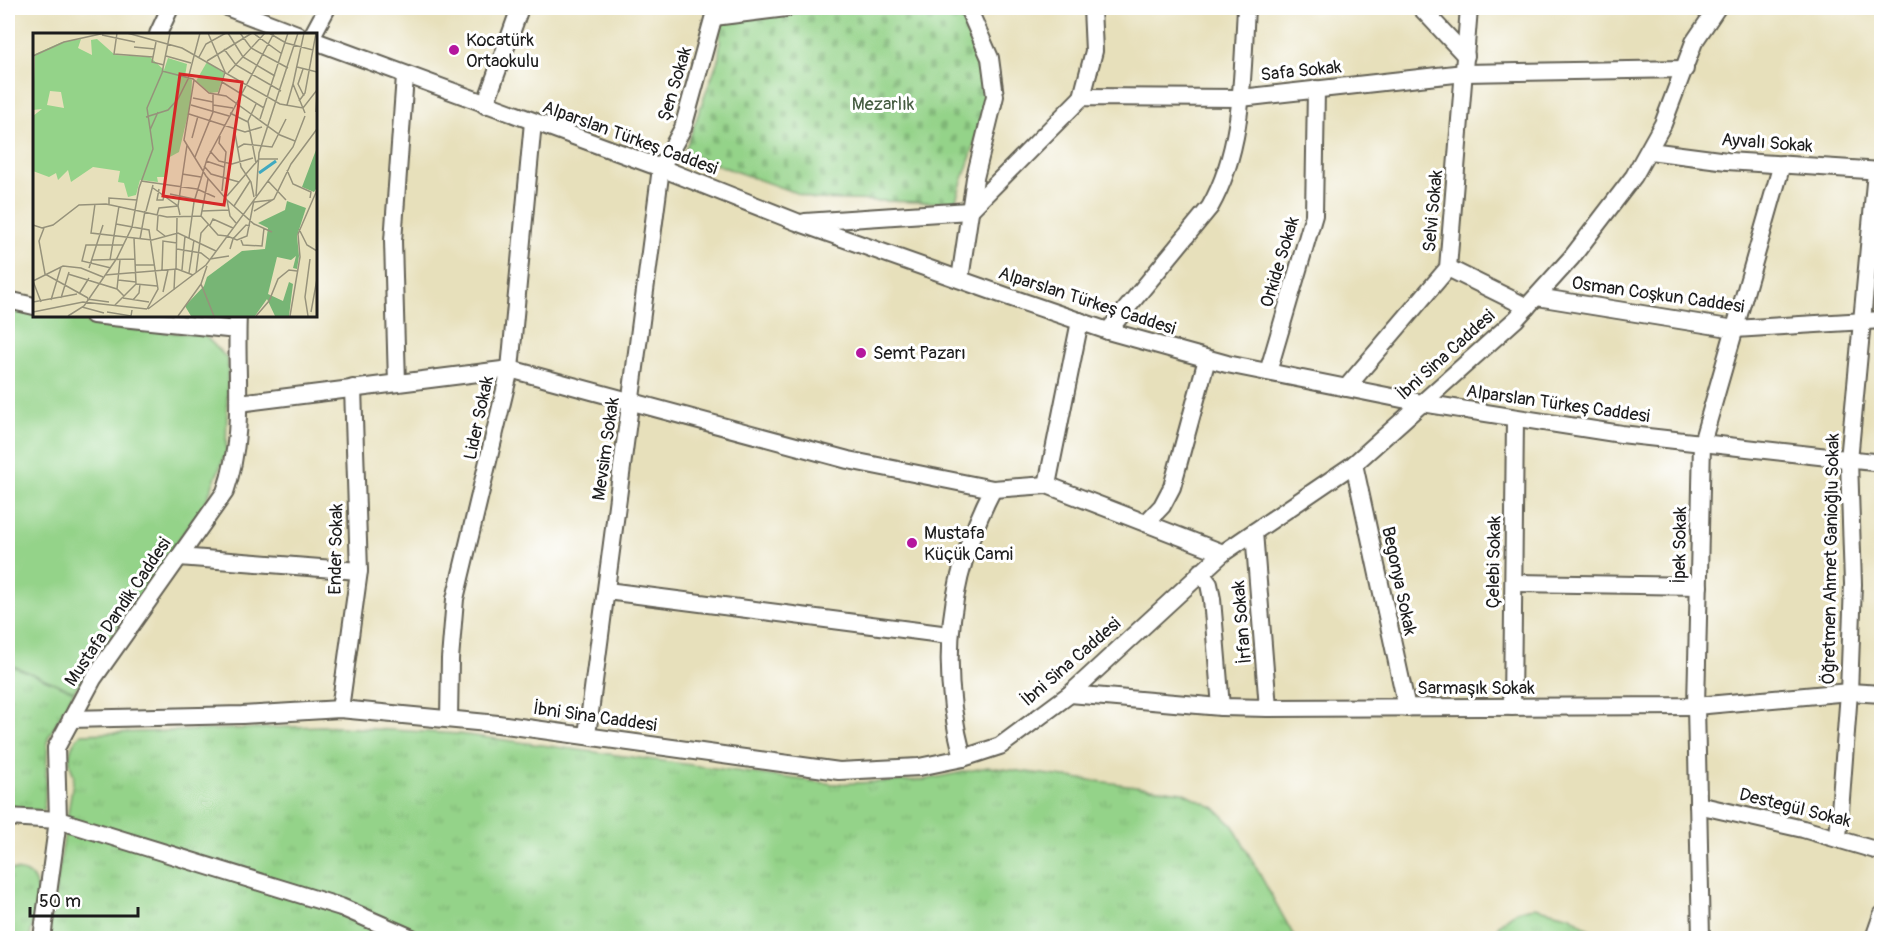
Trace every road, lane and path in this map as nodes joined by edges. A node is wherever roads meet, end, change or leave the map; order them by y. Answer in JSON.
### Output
{"nodes":[{"id":1,"x":170,"y":8,"type":"edge"},
{"id":2,"x":229,"y":8,"type":"edge"},
{"id":3,"x":327,"y":8,"type":"edge"},
{"id":4,"x":520,"y":8,"type":"edge"},
{"id":5,"x":786,"y":8,"type":"edge"},
{"id":6,"x":968,"y":8,"type":"edge"},
{"id":7,"x":1092,"y":8,"type":"edge"},
{"id":8,"x":1246,"y":8,"type":"edge"},
{"id":9,"x":1420,"y":8,"type":"edge"},
{"id":10,"x":1469,"y":8,"type":"edge"},
{"id":11,"x":1717,"y":8,"type":"edge"},
{"id":12,"x":715,"y":12,"type":"edge"},
{"id":13,"x":158,"y":33,"type":"edge"},
{"id":14,"x":294,"y":33,"type":"edge"},
{"id":15,"x":314,"y":33,"type":"edge"},
{"id":16,"x":316,"y":41,"type":"edge"},
{"id":17,"x":1465,"y":64,"type":"junction"},
{"id":18,"x":1685,"y":69,"type":"junction"},
{"id":19,"x":405,"y":76,"type":"junction"},
{"id":20,"x":1316,"y":89,"type":"junction"},
{"id":21,"x":1082,"y":97,"type":"junction"},
{"id":22,"x":1241,"y":98,"type":"junction"},
{"id":23,"x":485,"y":105,"type":"junction"},
{"id":24,"x":533,"y":122,"type":"junction"},
{"id":25,"x":1650,"y":151,"type":"junction"},
{"id":26,"x":1782,"y":164,"type":"junction"},
{"id":27,"x":661,"y":168,"type":"junction"},
{"id":28,"x":1879,"y":172,"type":"edge"},
{"id":29,"x":969,"y":211,"type":"junction"},
{"id":30,"x":797,"y":222,"type":"junction"},
{"id":31,"x":1448,"y":268,"type":"junction"},
{"id":32,"x":960,"y":279,"type":"junction"},
{"id":33,"x":8,"y":300,"type":"edge"},
{"id":34,"x":1532,"y":302,"type":"junction"},
{"id":35,"x":33,"y":306,"type":"edge"},
{"id":36,"x":111,"y":316,"type":"edge"},
{"id":37,"x":1864,"y":320,"type":"junction"},
{"id":38,"x":1881,"y":320,"type":"edge"},
{"id":39,"x":1080,"y":321,"type":"junction"},
{"id":40,"x":237,"y":323,"type":"edge"},
{"id":41,"x":1734,"y":328,"type":"junction"},
{"id":42,"x":1108,"y":331,"type":"junction"},
{"id":43,"x":1207,"y":359,"type":"junction"},
{"id":44,"x":510,"y":369,"type":"junction"},
{"id":45,"x":1268,"y":372,"type":"junction"},
{"id":46,"x":397,"y":383,"type":"junction"},
{"id":47,"x":354,"y":388,"type":"junction"},
{"id":48,"x":1346,"y":388,"type":"junction"},
{"id":49,"x":633,"y":400,"type":"junction"},
{"id":50,"x":239,"y":403,"type":"junction"},
{"id":51,"x":1422,"y":403,"type":"junction"},
{"id":52,"x":1515,"y":418,"type":"junction"},
{"id":53,"x":1702,"y":443,"type":"junction"},
{"id":54,"x":1849,"y":460,"type":"junction"},
{"id":55,"x":1881,"y":463,"type":"edge"},
{"id":56,"x":1354,"y":464,"type":"junction"},
{"id":57,"x":1047,"y":485,"type":"junction"},
{"id":58,"x":993,"y":489,"type":"junction"},
{"id":59,"x":1146,"y":523,"type":"junction"},
{"id":60,"x":1254,"y":532,"type":"junction"},
{"id":61,"x":1223,"y":553,"type":"junction"},
{"id":62,"x":179,"y":557,"type":"junction"},
{"id":63,"x":359,"y":571,"type":"junction"},
{"id":64,"x":1200,"y":572,"type":"junction"},
{"id":65,"x":1514,"y":583,"type":"junction"},
{"id":66,"x":1699,"y":586,"type":"junction"},
{"id":67,"x":607,"y":591,"type":"junction"},
{"id":68,"x":949,"y":635,"type":"junction"},
{"id":69,"x":1849,"y":692,"type":"junction"},
{"id":70,"x":1070,"y":694,"type":"junction"},
{"id":71,"x":1881,"y":694,"type":"edge"},
{"id":72,"x":1696,"y":706,"type":"junction"},
{"id":73,"x":1221,"y":707,"type":"junction"},
{"id":74,"x":1512,"y":707,"type":"junction"},
{"id":75,"x":1268,"y":708,"type":"junction"},
{"id":76,"x":1407,"y":708,"type":"junction"},
{"id":77,"x":340,"y":709,"type":"junction"},
{"id":78,"x":71,"y":719,"type":"junction"},
{"id":79,"x":449,"y":720,"type":"junction"},
{"id":80,"x":587,"y":735,"type":"junction"},
{"id":81,"x":963,"y":758,"type":"junction"},
{"id":82,"x":1698,"y":805,"type":"junction"},
{"id":83,"x":8,"y":817,"type":"edge"},
{"id":84,"x":58,"y":820,"type":"junction"},
{"id":85,"x":1838,"y":838,"type":"junction"},
{"id":86,"x":1881,"y":852,"type":"edge"},
{"id":87,"x":42,"y":939,"type":"edge"},
{"id":88,"x":412,"y":939,"type":"edge"},
{"id":89,"x":1701,"y":939,"type":"edge"}],
"edges":[{"from":1,"to":13,"type":"street"},
{"from":2,"to":14,"type":"street"},
{"from":3,"to":15,"type":"street"},
{"from":4,"to":23,"type":"street"},
{"from":5,"to":12,"type":"street"},
{"from":6,"to":29,"type":"street"},
{"from":7,"to":21,"type":"street"},
{"from":8,"to":22,"type":"street"},
{"from":9,"to":17,"type":"street"},
{"from":10,"to":17,"type":"street","name":"Selvi Sokak"},
{"from":11,"to":18,"type":"street","name":"İbni Sina Caddesi"},
{"from":12,"to":27,"type":"street","name":"Şen Sokak"},
{"from":16,"to":19,"type":"street","name":"Alparslan Türkeş Caddesi"},
{"from":17,"to":18,"type":"street","name":"Safa Sokak"},
{"from":17,"to":20,"type":"street","name":"Safa Sokak"},
{"from":17,"to":31,"type":"street","name":"Selvi Sokak"},
{"from":18,"to":25,"type":"street","name":"İbni Sina Caddesi"},
{"from":19,"to":23,"type":"street","name":"Alparslan Türkeş Caddesi"},
{"from":19,"to":46,"type":"street"},
{"from":20,"to":22,"type":"street","name":"Safa Sokak"},
{"from":20,"to":45,"type":"street","name":"Orkide Sokak"},
{"from":21,"to":22,"type":"street","name":"Safa Sokak"},
{"from":21,"to":29,"type":"street"},
{"from":22,"to":42,"type":"street"},
{"from":23,"to":24,"type":"street","name":"Alparslan Türkeş Caddesi"},
{"from":24,"to":27,"type":"street","name":"Alparslan Türkeş Caddesi"},
{"from":24,"to":44,"type":"street","name":"Lider Sokak"},
{"from":25,"to":26,"type":"street","name":"Ayvalı Sokak"},
{"from":25,"to":34,"type":"street","name":"İbni Sina Caddesi"},
{"from":26,"to":28,"type":"street","name":"Ayvalı Sokak"},
{"from":26,"to":41,"type":"street","name":"İpek Sokak"},
{"from":27,"to":30,"type":"street","name":"Alparslan Türkeş Caddesi"},
{"from":27,"to":49,"type":"street","name":"Mevsim Sokak"},
{"from":28,"to":37,"type":"street","name":"Öğretmen Ahmet Ganioğlu Sokak"},
{"from":29,"to":30,"type":"street"},
{"from":29,"to":32,"type":"street"},
{"from":30,"to":32,"type":"street","name":"Alparslan Türkeş Caddesi"},
{"from":31,"to":34,"type":"street","name":"Osman Coşkun Caddesi"},
{"from":31,"to":48,"type":"street","name":"Selvi Sokak"},
{"from":32,"to":39,"type":"street","name":"Alparslan Türkeş Caddesi"},
{"from":33,"to":35,"type":"street"},
{"from":34,"to":41,"type":"street","name":"Osman Coşkun Caddesi"},
{"from":34,"to":51,"type":"street","name":"İbni Sina Caddesi"},
{"from":36,"to":40,"type":"street"},
{"from":37,"to":38,"type":"street","name":"Osman Coşkun Caddesi"},
{"from":37,"to":41,"type":"street","name":"Osman Coşkun Caddesi"},
{"from":37,"to":54,"type":"street","name":"Öğretmen Ahmet Ganioğlu Sokak"},
{"from":39,"to":42,"type":"street","name":"Alparslan Türkeş Caddesi"},
{"from":39,"to":57,"type":"street"},
{"from":40,"to":50,"type":"street","name":"Mustafa Dandik Caddesi"},
{"from":41,"to":53,"type":"street","name":"İpek Sokak"},
{"from":42,"to":43,"type":"street","name":"Alparslan Türkeş Caddesi"},
{"from":43,"to":45,"type":"street","name":"Alparslan Türkeş Caddesi"},
{"from":43,"to":59,"type":"street"},
{"from":44,"to":46,"type":"street"},
{"from":44,"to":49,"type":"street"},
{"from":44,"to":79,"type":"street","name":"Lider Sokak"},
{"from":45,"to":48,"type":"street","name":"Alparslan Türkeş Caddesi"},
{"from":46,"to":47,"type":"street"},
{"from":47,"to":50,"type":"street"},
{"from":47,"to":63,"type":"street","name":"Ender Sokak"},
{"from":48,"to":51,"type":"street","name":"Alparslan Türkeş Caddesi"},
{"from":49,"to":58,"type":"street"},
{"from":49,"to":67,"type":"street","name":"Mevsim Sokak"},
{"from":50,"to":62,"type":"street","name":"Mustafa Dandik Caddesi"},
{"from":51,"to":52,"type":"street","name":"Alparslan Türkeş Caddesi"},
{"from":51,"to":56,"type":"street","name":"İbni Sina Caddesi"},
{"from":52,"to":53,"type":"street","name":"Alparslan Türkeş Caddesi"},
{"from":52,"to":65,"type":"street","name":"Çelebi Sokak"},
{"from":53,"to":54,"type":"street","name":"Alparslan Türkeş Caddesi"},
{"from":53,"to":66,"type":"street","name":"İpek Sokak"},
{"from":54,"to":55,"type":"street","name":"Alparslan Türkeş Caddesi"},
{"from":54,"to":69,"type":"street","name":"Öğretmen Ahmet Ganioğlu Sokak"},
{"from":56,"to":60,"type":"street","name":"İbni Sina Caddesi"},
{"from":56,"to":76,"type":"street","name":"Begonya Sokak"},
{"from":57,"to":58,"type":"street"},
{"from":57,"to":59,"type":"street"},
{"from":58,"to":68,"type":"street"},
{"from":59,"to":61,"type":"street"},
{"from":60,"to":61,"type":"street","name":"İbni Sina Caddesi"},
{"from":60,"to":75,"type":"street","name":"İrfan Sokak"},
{"from":61,"to":64,"type":"street","name":"İbni Sina Caddesi"},
{"from":62,"to":63,"type":"street"},
{"from":62,"to":78,"type":"street","name":"Mustafa Dandik Caddesi"},
{"from":63,"to":77,"type":"street","name":"Ender Sokak"},
{"from":64,"to":70,"type":"street","name":"İbni Sina Caddesi"},
{"from":64,"to":73,"type":"street"},
{"from":65,"to":66,"type":"street"},
{"from":65,"to":74,"type":"street","name":"Çelebi Sokak"},
{"from":66,"to":72,"type":"street","name":"İpek Sokak"},
{"from":67,"to":68,"type":"street"},
{"from":67,"to":80,"type":"street","name":"Mevsim Sokak"},
{"from":68,"to":81,"type":"street"},
{"from":69,"to":71,"type":"street","name":"Sarmaşık Sokak"},
{"from":69,"to":72,"type":"street","name":"Sarmaşık Sokak"},
{"from":69,"to":85,"type":"street","name":"Öğretmen Ahmet Ganioğlu Sokak"},
{"from":70,"to":73,"type":"street","name":"Sarmaşık Sokak"},
{"from":70,"to":81,"type":"street","name":"İbni Sina Caddesi"},
{"from":72,"to":74,"type":"street","name":"Sarmaşık Sokak"},
{"from":72,"to":82,"type":"street","name":"İpek Sokak"},
{"from":73,"to":75,"type":"street","name":"Sarmaşık Sokak"},
{"from":74,"to":76,"type":"street","name":"Sarmaşık Sokak"},
{"from":75,"to":76,"type":"street","name":"Sarmaşık Sokak"},
{"from":77,"to":78,"type":"street","name":"İbni Sina Caddesi"},
{"from":77,"to":79,"type":"street","name":"İbni Sina Caddesi"},
{"from":78,"to":84,"type":"street","name":"Mustafa Dandik Caddesi"},
{"from":79,"to":80,"type":"street","name":"İbni Sina Caddesi"},
{"from":80,"to":81,"type":"street","name":"İbni Sina Caddesi"},
{"from":82,"to":85,"type":"street","name":"Destegül Sokak"},
{"from":82,"to":89,"type":"street","name":"İpek Sokak"},
{"from":83,"to":84,"type":"street"},
{"from":84,"to":87,"type":"street","name":"Mustafa Dandik Caddesi"},
{"from":84,"to":88,"type":"street"},
{"from":85,"to":86,"type":"street","name":"Destegül Sokak"}]}
